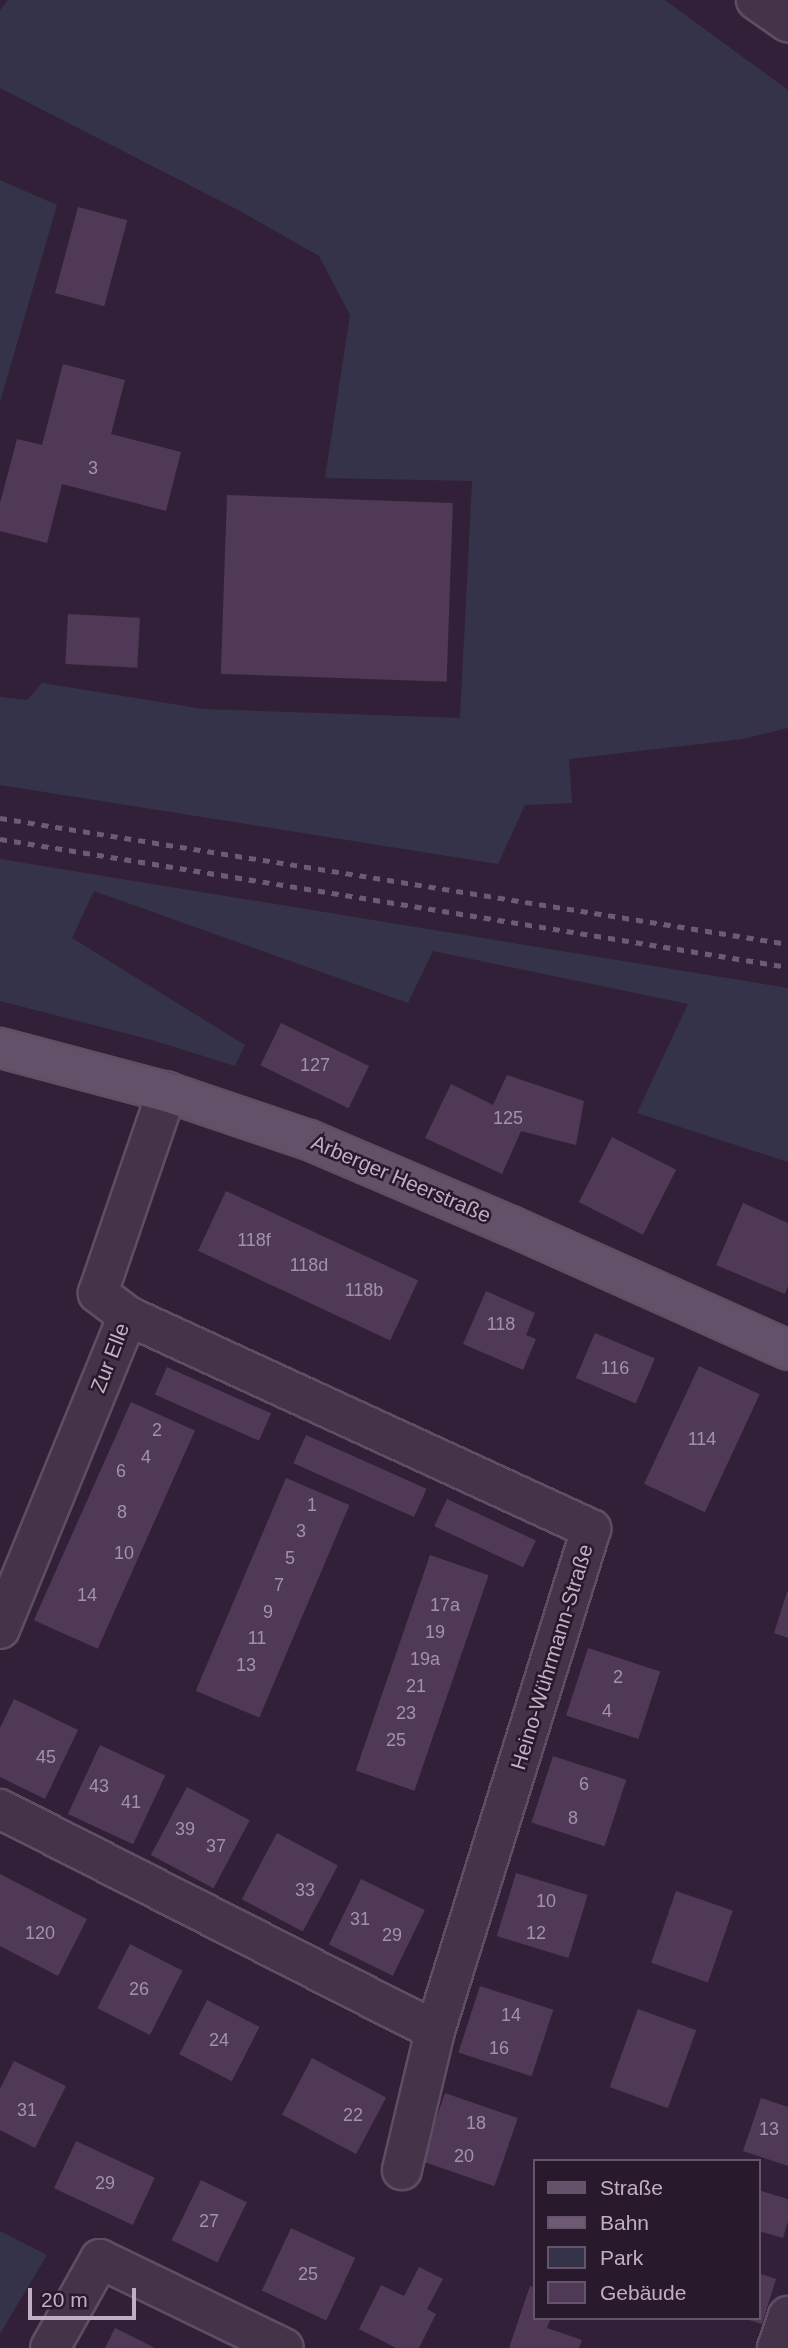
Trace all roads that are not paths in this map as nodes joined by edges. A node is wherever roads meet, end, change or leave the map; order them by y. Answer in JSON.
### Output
{"nodes":[{"id":1,"x":756,"y":0,"type":"edge"},
{"id":2,"x":788,"y":22,"type":"edge"},
{"id":3,"x":0,"y":1048,"type":"edge"},
{"id":4,"x":167,"y":1093,"type":"junction"},
{"id":5,"x":128,"y":1316,"type":"junction"},
{"id":6,"x":788,"y":1350,"type":"edge"},
{"id":7,"x":0,"y":1629,"type":"edge"},
{"id":8,"x":0,"y":1809,"type":"edge"},
{"id":9,"x":435,"y":2031,"type":"junction"},
{"id":10,"x":402,"y":2170,"type":"dead end"},
{"id":11,"x":788,"y":2316,"type":"edge"},
{"id":12,"x":50,"y":2348,"type":"edge"},
{"id":13,"x":284,"y":2348,"type":"edge"},
{"id":14,"x":777,"y":2348,"type":"edge"}],
"edges":[{"from":1,"to":2,"type":"street"},
{"from":3,"to":4,"type":"main road","name":"Arberger Heerstraße"},
{"from":4,"to":5,"type":"street","name":"Zur Elle"},
{"from":4,"to":6,"type":"main road","name":"Arberger Heerstraße"},
{"from":5,"to":7,"type":"street","name":"Zur Elle"},
{"from":5,"to":9,"type":"street","name":"Heino-Wührmann-Straße"},
{"from":8,"to":9,"type":"street"},
{"from":9,"to":10,"type":"street","name":"Heino-Wührmann-Straße"},
{"from":11,"to":14,"type":"street"},
{"from":12,"to":13,"type":"street"}]}
